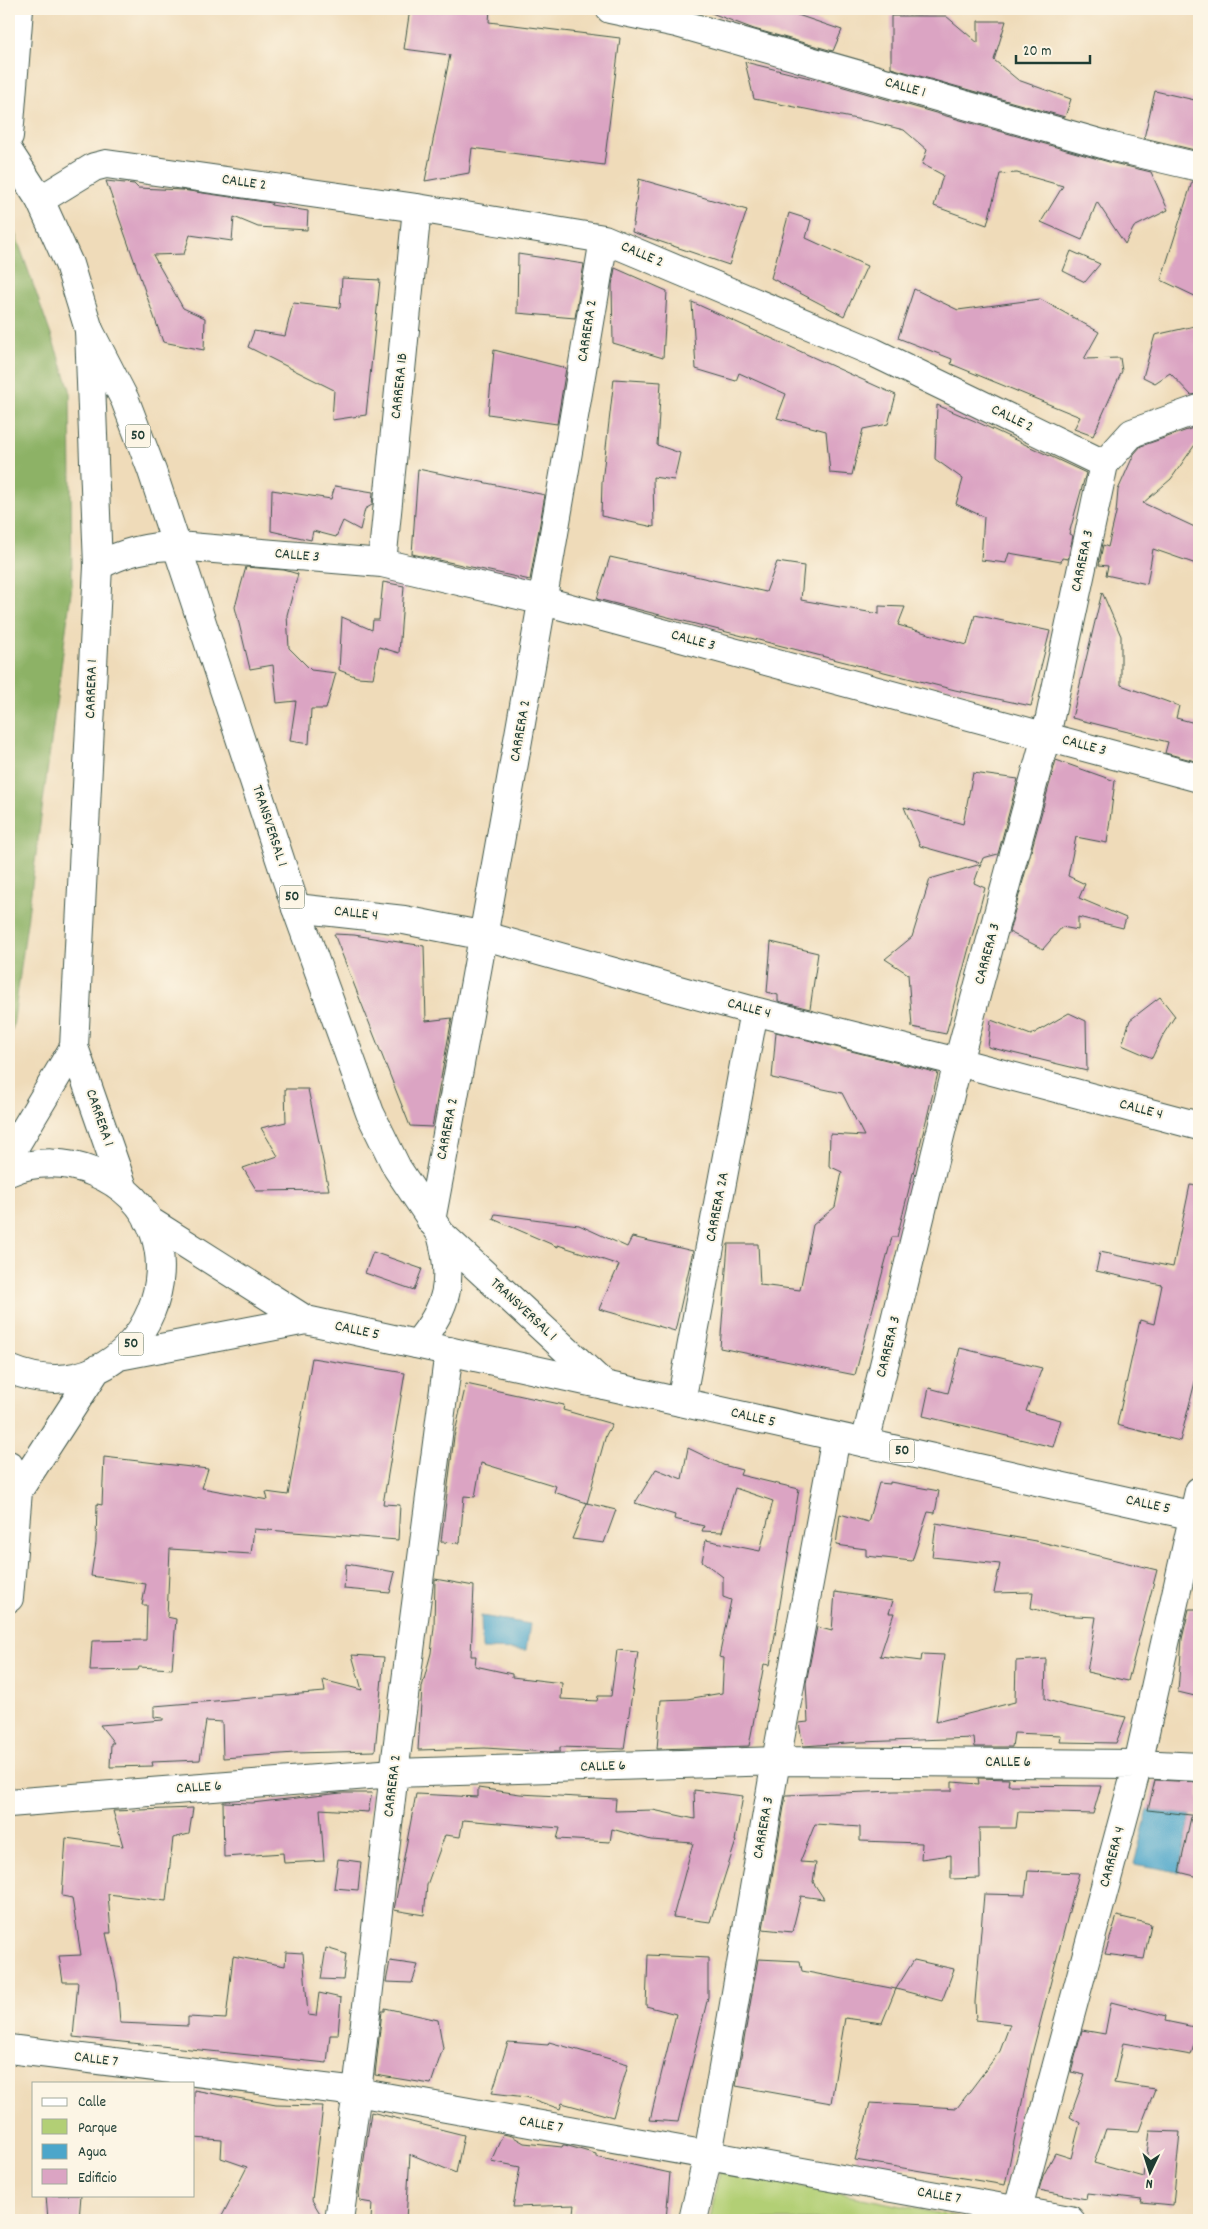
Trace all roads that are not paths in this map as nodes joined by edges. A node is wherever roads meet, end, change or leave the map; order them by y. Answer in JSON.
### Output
{"nodes":[{"id":1,"x":20,"y":9,"type":"edge"},
{"id":2,"x":610,"y":9,"type":"edge"},
{"id":3,"x":9,"y":136,"type":"edge"},
{"id":4,"x":9,"y":152,"type":"edge"},
{"id":5,"x":1199,"y":168,"type":"edge"},
{"id":6,"x":40,"y":200,"type":"junction"},
{"id":7,"x":417,"y":208,"type":"junction"},
{"id":8,"x":604,"y":239,"type":"junction"},
{"id":9,"x":90,"y":330,"type":"junction"},
{"id":10,"x":1199,"y":409,"type":"edge"},
{"id":11,"x":1104,"y":464,"type":"junction"},
{"id":12,"x":178,"y":546,"type":"junction"},
{"id":13,"x":382,"y":563,"type":"junction"},
{"id":14,"x":98,"y":566,"type":"junction"},
{"id":15,"x":544,"y":601,"type":"junction"},
{"id":16,"x":1046,"y":736,"type":"junction"},
{"id":17,"x":1199,"y":778,"type":"edge"},
{"id":18,"x":296,"y":908,"type":"junction"},
{"id":19,"x":484,"y":936,"type":"junction"},
{"id":20,"x":754,"y":1011,"type":"junction"},
{"id":21,"x":74,"y":1047,"type":"junction"},
{"id":22,"x":958,"y":1062,"type":"junction"},
{"id":23,"x":1199,"y":1126,"type":"edge"},
{"id":24,"x":9,"y":1156,"type":"edge"},
{"id":25,"x":9,"y":1172,"type":"edge"},
{"id":26,"x":124,"y":1190,"type":"junction"},
{"id":27,"x":148,"y":1220,"type":"junction"},
{"id":28,"x":436,"y":1228,"type":"junction"},
{"id":29,"x":306,"y":1320,"type":"junction"},
{"id":30,"x":417,"y":1344,"type":"junction"},
{"id":31,"x":449,"y":1351,"type":"junction"},
{"id":32,"x":108,"y":1363,"type":"junction"},
{"id":33,"x":9,"y":1369,"type":"edge"},
{"id":34,"x":604,"y":1385,"type":"junction"},
{"id":35,"x":681,"y":1402,"type":"junction"},
{"id":36,"x":836,"y":1437,"type":"junction"},
{"id":37,"x":865,"y":1443,"type":"junction"},
{"id":38,"x":9,"y":1465,"type":"edge"},
{"id":39,"x":13,"y":1491,"type":"edge"},
{"id":40,"x":1197,"y":1508,"type":"edge"},
{"id":41,"x":9,"y":1598,"type":"edge"},
{"id":42,"x":776,"y":1761,"type":"junction"},
{"id":43,"x":1138,"y":1764,"type":"junction"},
{"id":44,"x":1199,"y":1767,"type":"edge"},
{"id":45,"x":394,"y":1774,"type":"junction"},
{"id":46,"x":9,"y":1802,"type":"edge"},
{"id":47,"x":9,"y":2049,"type":"edge"},
{"id":48,"x":357,"y":2092,"type":"junction"},
{"id":49,"x":708,"y":2155,"type":"junction"},
{"id":50,"x":1016,"y":2215,"type":"edge"},
{"id":51,"x":339,"y":2220,"type":"edge"},
{"id":52,"x":693,"y":2220,"type":"edge"},
{"id":53,"x":1070,"y":2220,"type":"edge"}],
"edges":[{"from":1,"to":3,"type":"main road"},
{"from":2,"to":5,"type":"main road","name":"CALLE 1"},
{"from":4,"to":6,"type":"main road","number":"50"},
{"from":6,"to":7,"type":"main road","name":"CALLE 2"},
{"from":6,"to":9,"type":"main road","number":"50"},
{"from":7,"to":8,"type":"main road","name":"CALLE 2"},
{"from":7,"to":13,"type":"main road","name":"CARRERA 1B"},
{"from":8,"to":11,"type":"main road","name":"CALLE 2"},
{"from":8,"to":15,"type":"main road","name":"CARRERA 2"},
{"from":9,"to":12,"type":"main road","name":"TRANSVERSAL 1","number":"50"},
{"from":9,"to":14,"type":"main road","name":"CARRERA 1","number":"50"},
{"from":10,"to":11,"type":"main road"},
{"from":11,"to":16,"type":"main road","name":"CARRERA 3"},
{"from":12,"to":13,"type":"main road","name":"CALLE 3"},
{"from":12,"to":14,"type":"main road"},
{"from":12,"to":18,"type":"main road","name":"TRANSVERSAL 1","number":"50"},
{"from":13,"to":15,"type":"main road","name":"CALLE 3"},
{"from":14,"to":21,"type":"main road","name":"CARRERA 1","number":"50"},
{"from":15,"to":16,"type":"main road","name":"CALLE 3"},
{"from":15,"to":19,"type":"main road","name":"CARRERA 2"},
{"from":16,"to":17,"type":"main road","name":"CALLE 3"},
{"from":16,"to":22,"type":"main road","name":"CARRERA 3"},
{"from":18,"to":19,"type":"main road","name":"CALLE 4"},
{"from":18,"to":28,"type":"main road","name":"TRANSVERSAL 1","number":"50"},
{"from":19,"to":20,"type":"main road","name":"CALLE 4"},
{"from":19,"to":28,"type":"main road","name":"CARRERA 2"},
{"from":20,"to":22,"type":"main road","name":"CALLE 4"},
{"from":20,"to":35,"type":"main road","name":"CARRERA 2A"},
{"from":21,"to":24,"type":"main road","name":"CARRERA 1","number":"50"},
{"from":21,"to":26,"type":"main road","name":"CARRERA 1","number":"50"},
{"from":22,"to":23,"type":"main road","name":"CALLE 4"},
{"from":22,"to":37,"type":"main road","name":"CARRERA 3"},
{"from":25,"to":26,"type":"main road","number":"50"},
{"from":26,"to":27,"type":"main road","number":"50"},
{"from":27,"to":29,"type":"main road","name":"CALLE 5","number":"50"},
{"from":27,"to":32,"type":"main road","number":"50"},
{"from":28,"to":30,"type":"main road","name":"TRANSVERSAL 1"},
{"from":28,"to":34,"type":"main road","name":"TRANSVERSAL 1","number":"50"},
{"from":29,"to":30,"type":"main road","name":"CALLE 5","number":"50"},
{"from":29,"to":32,"type":"main road","name":"CALLE 5","number":"50"},
{"from":30,"to":31,"type":"main road","name":"CALLE 5","number":"50"},
{"from":31,"to":34,"type":"main road","name":"CALLE 5","number":"50"},
{"from":31,"to":45,"type":"main road","name":"CARRERA 2"},
{"from":32,"to":33,"type":"main road","number":"50"},
{"from":32,"to":39,"type":"main road"},
{"from":34,"to":35,"type":"main road","name":"CALLE 5","number":"50"},
{"from":35,"to":36,"type":"main road","name":"CALLE 5","number":"50"},
{"from":36,"to":37,"type":"main road","name":"CALLE 5","number":"50"},
{"from":36,"to":42,"type":"main road","name":"CARRERA 3"},
{"from":37,"to":40,"type":"main road","name":"CALLE 5","number":"50"},
{"from":38,"to":39,"type":"main road"},
{"from":39,"to":41,"type":"main road"},
{"from":40,"to":43,"type":"main road","name":"CARRERA 4"},
{"from":42,"to":43,"type":"main road","name":"CALLE 6"},
{"from":42,"to":45,"type":"main road","name":"CALLE 6"},
{"from":42,"to":49,"type":"main road","name":"CARRERA 3"},
{"from":43,"to":44,"type":"main road","name":"CALLE 6"},
{"from":43,"to":50,"type":"main road","name":"CARRERA 4"},
{"from":45,"to":46,"type":"main road","name":"CALLE 6"},
{"from":45,"to":48,"type":"main road","name":"CARRERA 2"},
{"from":47,"to":48,"type":"main road","name":"CALLE 7"},
{"from":48,"to":49,"type":"main road","name":"CALLE 7"},
{"from":48,"to":51,"type":"main road","name":"CARRERA 2"},
{"from":49,"to":50,"type":"main road","name":"CALLE 7"},
{"from":49,"to":52,"type":"main road","name":"CARRERA 3"},
{"from":50,"to":53,"type":"main road","name":"CALLE 7"}]}
